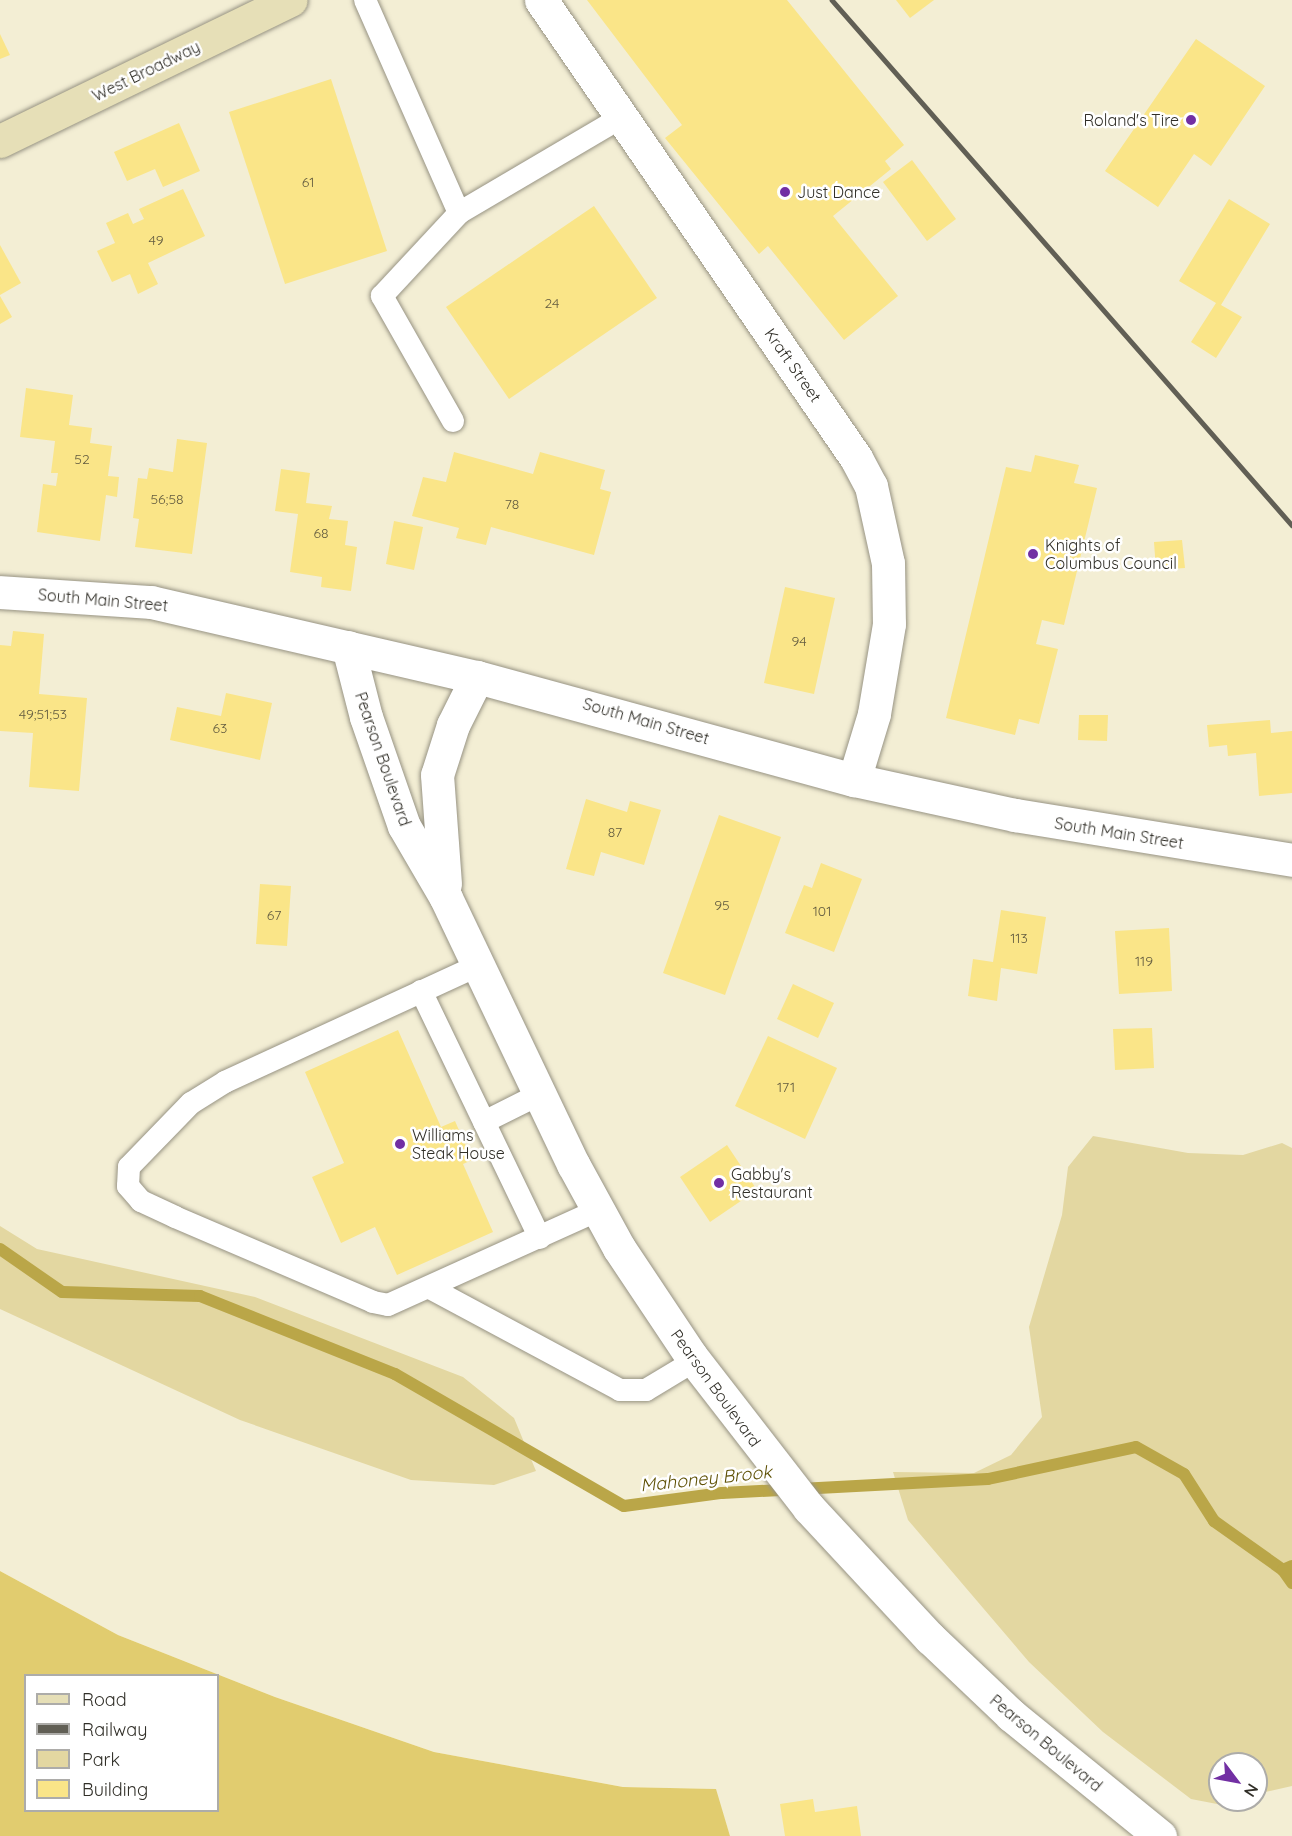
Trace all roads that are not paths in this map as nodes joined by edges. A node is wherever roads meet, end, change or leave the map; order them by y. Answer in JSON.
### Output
{"nodes":[{"id":1,"x":365,"y":0,"type":"edge"},
{"id":2,"x":541,"y":0,"type":"edge"},
{"id":3,"x":274,"y":4,"type":"edge"},
{"id":4,"x":622,"y":117,"type":"junction"},
{"id":5,"x":0,"y":141,"type":"edge"},
{"id":6,"x":459,"y":213,"type":"junction"},
{"id":7,"x":453,"y":422,"type":"dead end"},
{"id":8,"x":0,"y":592,"type":"edge"},
{"id":9,"x":348,"y":647,"type":"junction"},
{"id":10,"x":477,"y":677,"type":"junction"},
{"id":11,"x":854,"y":780,"type":"junction"},
{"id":12,"x":1292,"y":860,"type":"edge"},
{"id":13,"x":446,"y":898,"type":"junction"},
{"id":14,"x":477,"y":966,"type":"junction"},
{"id":15,"x":421,"y":991,"type":"junction"},
{"id":16,"x":538,"y":1095,"type":"junction"},
{"id":17,"x":484,"y":1122,"type":"junction"},
{"id":18,"x":598,"y":1210,"type":"junction"},
{"id":19,"x":540,"y":1238,"type":"junction"},
{"id":20,"x":430,"y":1288,"type":"junction"},
{"id":21,"x":694,"y":1361,"type":"junction"},
{"id":22,"x":1160,"y":1836,"type":"edge"}],
"edges":[{"from":1,"to":6,"type":"lane"},
{"from":2,"to":4,"type":"street","name":"Kraft Street"},
{"from":3,"to":5,"type":"main road","name":"West Broadway"},
{"from":4,"to":6,"type":"lane"},
{"from":4,"to":11,"type":"street","name":"Kraft Street"},
{"from":6,"to":7,"type":"lane"},
{"from":8,"to":9,"type":"street","name":"South Main Street"},
{"from":9,"to":10,"type":"street","name":"South Main Street"},
{"from":9,"to":13,"type":"street","name":"Pearson Boulevard"},
{"from":10,"to":11,"type":"street","name":"South Main Street"},
{"from":10,"to":13,"type":"street","name":"Pearson Boulevard"},
{"from":11,"to":12,"type":"street","name":"South Main Street"},
{"from":13,"to":14,"type":"street","name":"Pearson Boulevard"},
{"from":14,"to":15,"type":"lane"},
{"from":14,"to":16,"type":"street","name":"Pearson Boulevard"},
{"from":15,"to":17,"type":"lane"},
{"from":15,"to":20,"type":"lane"},
{"from":16,"to":17,"type":"lane"},
{"from":16,"to":18,"type":"street","name":"Pearson Boulevard"},
{"from":17,"to":19,"type":"lane"},
{"from":18,"to":19,"type":"lane"},
{"from":18,"to":21,"type":"street","name":"Pearson Boulevard"},
{"from":19,"to":20,"type":"lane"},
{"from":20,"to":21,"type":"lane"},
{"from":21,"to":22,"type":"street","name":"Pearson Boulevard"}]}
